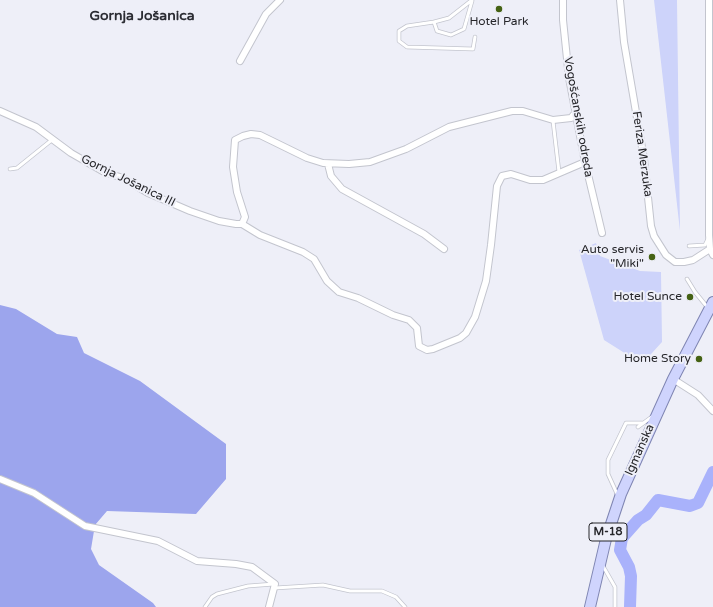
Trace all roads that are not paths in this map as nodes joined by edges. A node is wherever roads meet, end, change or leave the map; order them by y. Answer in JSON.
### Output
{"nodes":[{"id":1,"x":563,"y":0,"type":"edge"},
{"id":2,"x":620,"y":0,"type":"edge"},
{"id":3,"x":709,"y":0,"type":"edge"},
{"id":4,"x":277,"y":1,"type":"edge"},
{"id":5,"x":472,"y":1,"type":"edge"},
{"id":6,"x":434,"y":22,"type":"junction"},
{"id":7,"x":475,"y":37,"type":"dead end"},
{"id":8,"x":711,"y":40,"type":"edge"},
{"id":9,"x":240,"y":61,"type":"dead end"},
{"id":10,"x":0,"y":111,"type":"edge"},
{"id":11,"x":576,"y":112,"type":"junction"},
{"id":12,"x":553,"y":120,"type":"junction"},
{"id":13,"x":52,"y":139,"type":"junction"},
{"id":14,"x":585,"y":162,"type":"junction"},
{"id":15,"x":328,"y":164,"type":"junction"},
{"id":16,"x":10,"y":169,"type":"dead end"},
{"id":17,"x":559,"y":172,"type":"junction"},
{"id":18,"x":711,"y":186,"type":"edge"},
{"id":19,"x":242,"y":224,"type":"junction"},
{"id":20,"x":602,"y":233,"type":"dead end"},
{"id":21,"x":709,"y":235,"type":"junction"},
{"id":22,"x":689,"y":246,"type":"dead end"},
{"id":23,"x":444,"y":249,"type":"dead end"},
{"id":24,"x":712,"y":250,"type":"edge"},
{"id":25,"x":713,"y":255,"type":"edge"},
{"id":26,"x":687,"y":279,"type":"dead end"},
{"id":27,"x":711,"y":305,"type":"edge"},
{"id":28,"x":674,"y":379,"type":"junction"},
{"id":29,"x":713,"y":411,"type":"edge"},
{"id":30,"x":658,"y":412,"type":"junction"},
{"id":31,"x":642,"y":423,"type":"junction"},
{"id":32,"x":638,"y":428,"type":"dead end"},
{"id":33,"x":0,"y":479,"type":"edge"},
{"id":34,"x":619,"y":499,"type":"junction"},
{"id":35,"x":600,"y":563,"type":"junction"},
{"id":36,"x":275,"y":586,"type":"junction"},
{"id":37,"x":205,"y":607,"type":"edge"},
{"id":38,"x":269,"y":607,"type":"edge"},
{"id":39,"x":405,"y":607,"type":"edge"},
{"id":40,"x":590,"y":607,"type":"edge"},
{"id":41,"x":615,"y":607,"type":"edge"}],
"edges":[{"from":1,"to":11,"type":"street","name":"Vogošćanskih odreda"},
{"from":2,"to":24,"type":"street","name":"Feriza Merzuka"},
{"from":3,"to":8,"type":"street"},
{"from":4,"to":9,"type":"street"},
{"from":5,"to":6,"type":"lane"},
{"from":5,"to":6,"type":"lane"},
{"from":6,"to":7,"type":"lane"},
{"from":8,"to":18,"type":"street"},
{"from":10,"to":13,"type":"street","name":"Gornja Jošanica III"},
{"from":11,"to":12,"type":"street"},
{"from":11,"to":14,"type":"street","name":"Vogošćanskih odreda"},
{"from":12,"to":15,"type":"street"},
{"from":12,"to":17,"type":"lane"},
{"from":13,"to":16,"type":"lane"},
{"from":13,"to":19,"type":"street","name":"Gornja Jošanica III"},
{"from":14,"to":17,"type":"street","name":"Gornja Jošanica III"},
{"from":14,"to":20,"type":"street","name":"Vogošćanskih odreda"},
{"from":15,"to":19,"type":"street"},
{"from":15,"to":23,"type":"street"},
{"from":17,"to":19,"type":"street","name":"Gornja Jošanica III"},
{"from":18,"to":21,"type":"street"},
{"from":21,"to":22,"type":"lane"},
{"from":21,"to":24,"type":"street"},
{"from":24,"to":25,"type":"street"},
{"from":26,"to":27,"type":"lane"},
{"from":27,"to":28,"type":"main road","name":"Igmanska","number":"M-18"},
{"from":28,"to":29,"type":"street"},
{"from":28,"to":30,"type":"main road","name":"Igmanska","number":"M-18"},
{"from":30,"to":31,"type":"lane"},
{"from":30,"to":34,"type":"main road","name":"Igmanska","number":"M-18"},
{"from":31,"to":32,"type":"lane"},
{"from":31,"to":34,"type":"lane"},
{"from":33,"to":36,"type":"street"},
{"from":34,"to":35,"type":"main road","name":"Igmanska","number":"M-18"},
{"from":35,"to":40,"type":"main road","name":"Igmanska","number":"M-18"},
{"from":35,"to":41,"type":"lane"},
{"from":36,"to":37,"type":"lane"},
{"from":36,"to":38,"type":"street"},
{"from":36,"to":39,"type":"lane"}]}
